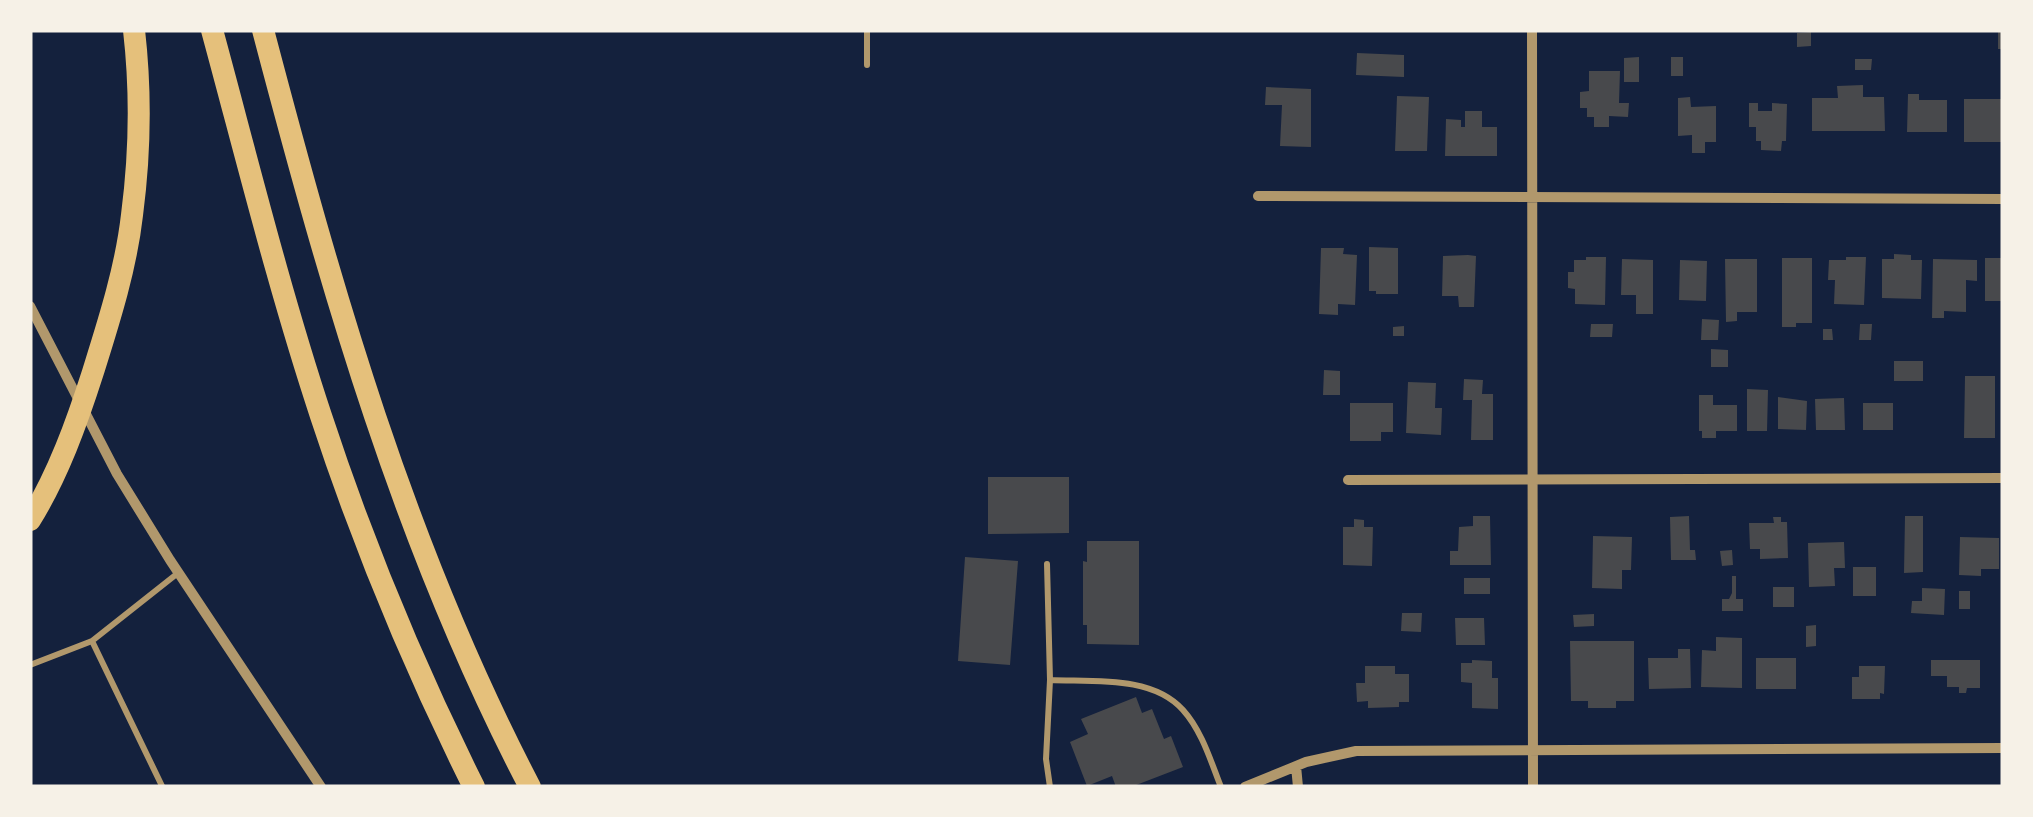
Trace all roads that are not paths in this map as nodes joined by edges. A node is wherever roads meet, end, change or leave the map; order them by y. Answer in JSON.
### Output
{"nodes":[{"id":1,"x":134,"y":30,"type":"edge"},
{"id":2,"x":212,"y":30,"type":"edge"},
{"id":3,"x":263,"y":30,"type":"edge"},
{"id":4,"x":867,"y":30,"type":"edge"},
{"id":5,"x":1532,"y":30,"type":"edge"},
{"id":6,"x":867,"y":65,"type":"dead end"},
{"id":7,"x":1258,"y":196,"type":"dead end"},
{"id":8,"x":1533,"y":198,"type":"junction"},
{"id":9,"x":2003,"y":199,"type":"edge"},
{"id":10,"x":30,"y":306,"type":"edge"},
{"id":11,"x":1533,"y":478,"type":"junction"},
{"id":12,"x":2003,"y":478,"type":"edge"},
{"id":13,"x":1348,"y":480,"type":"dead end"},
{"id":14,"x":30,"y":520,"type":"edge"},
{"id":15,"x":1047,"y":564,"type":"dead end"},
{"id":16,"x":178,"y":573,"type":"junction"},
{"id":17,"x":92,"y":641,"type":"junction"},
{"id":18,"x":30,"y":665,"type":"edge"},
{"id":19,"x":1050,"y":680,"type":"junction"},
{"id":20,"x":2003,"y":748,"type":"edge"},
{"id":21,"x":1534,"y":749,"type":"junction"},
{"id":22,"x":1296,"y":766,"type":"junction"},
{"id":23,"x":162,"y":786,"type":"edge"},
{"id":24,"x":321,"y":787,"type":"edge"},
{"id":25,"x":474,"y":787,"type":"edge"},
{"id":26,"x":530,"y":787,"type":"edge"},
{"id":27,"x":1050,"y":787,"type":"edge"},
{"id":28,"x":1221,"y":787,"type":"edge"},
{"id":29,"x":1245,"y":787,"type":"edge"},
{"id":30,"x":1298,"y":787,"type":"edge"},
{"id":31,"x":1534,"y":787,"type":"edge"}],
"edges":[{"from":1,"to":14,"type":"highway"},
{"from":2,"to":25,"type":"highway"},
{"from":3,"to":26,"type":"highway"},
{"from":4,"to":6,"type":"lane"},
{"from":5,"to":8,"type":"street"},
{"from":7,"to":8,"type":"street"},
{"from":8,"to":9,"type":"street"},
{"from":8,"to":11,"type":"street"},
{"from":10,"to":16,"type":"street"},
{"from":11,"to":12,"type":"street"},
{"from":11,"to":13,"type":"street"},
{"from":11,"to":21,"type":"street"},
{"from":15,"to":19,"type":"lane"},
{"from":16,"to":17,"type":"lane"},
{"from":16,"to":24,"type":"street"},
{"from":17,"to":18,"type":"lane"},
{"from":17,"to":23,"type":"lane"},
{"from":19,"to":27,"type":"lane"},
{"from":19,"to":28,"type":"lane"},
{"from":20,"to":21,"type":"street"},
{"from":21,"to":22,"type":"street"},
{"from":21,"to":31,"type":"street"},
{"from":22,"to":29,"type":"street"},
{"from":22,"to":30,"type":"street"}]}
